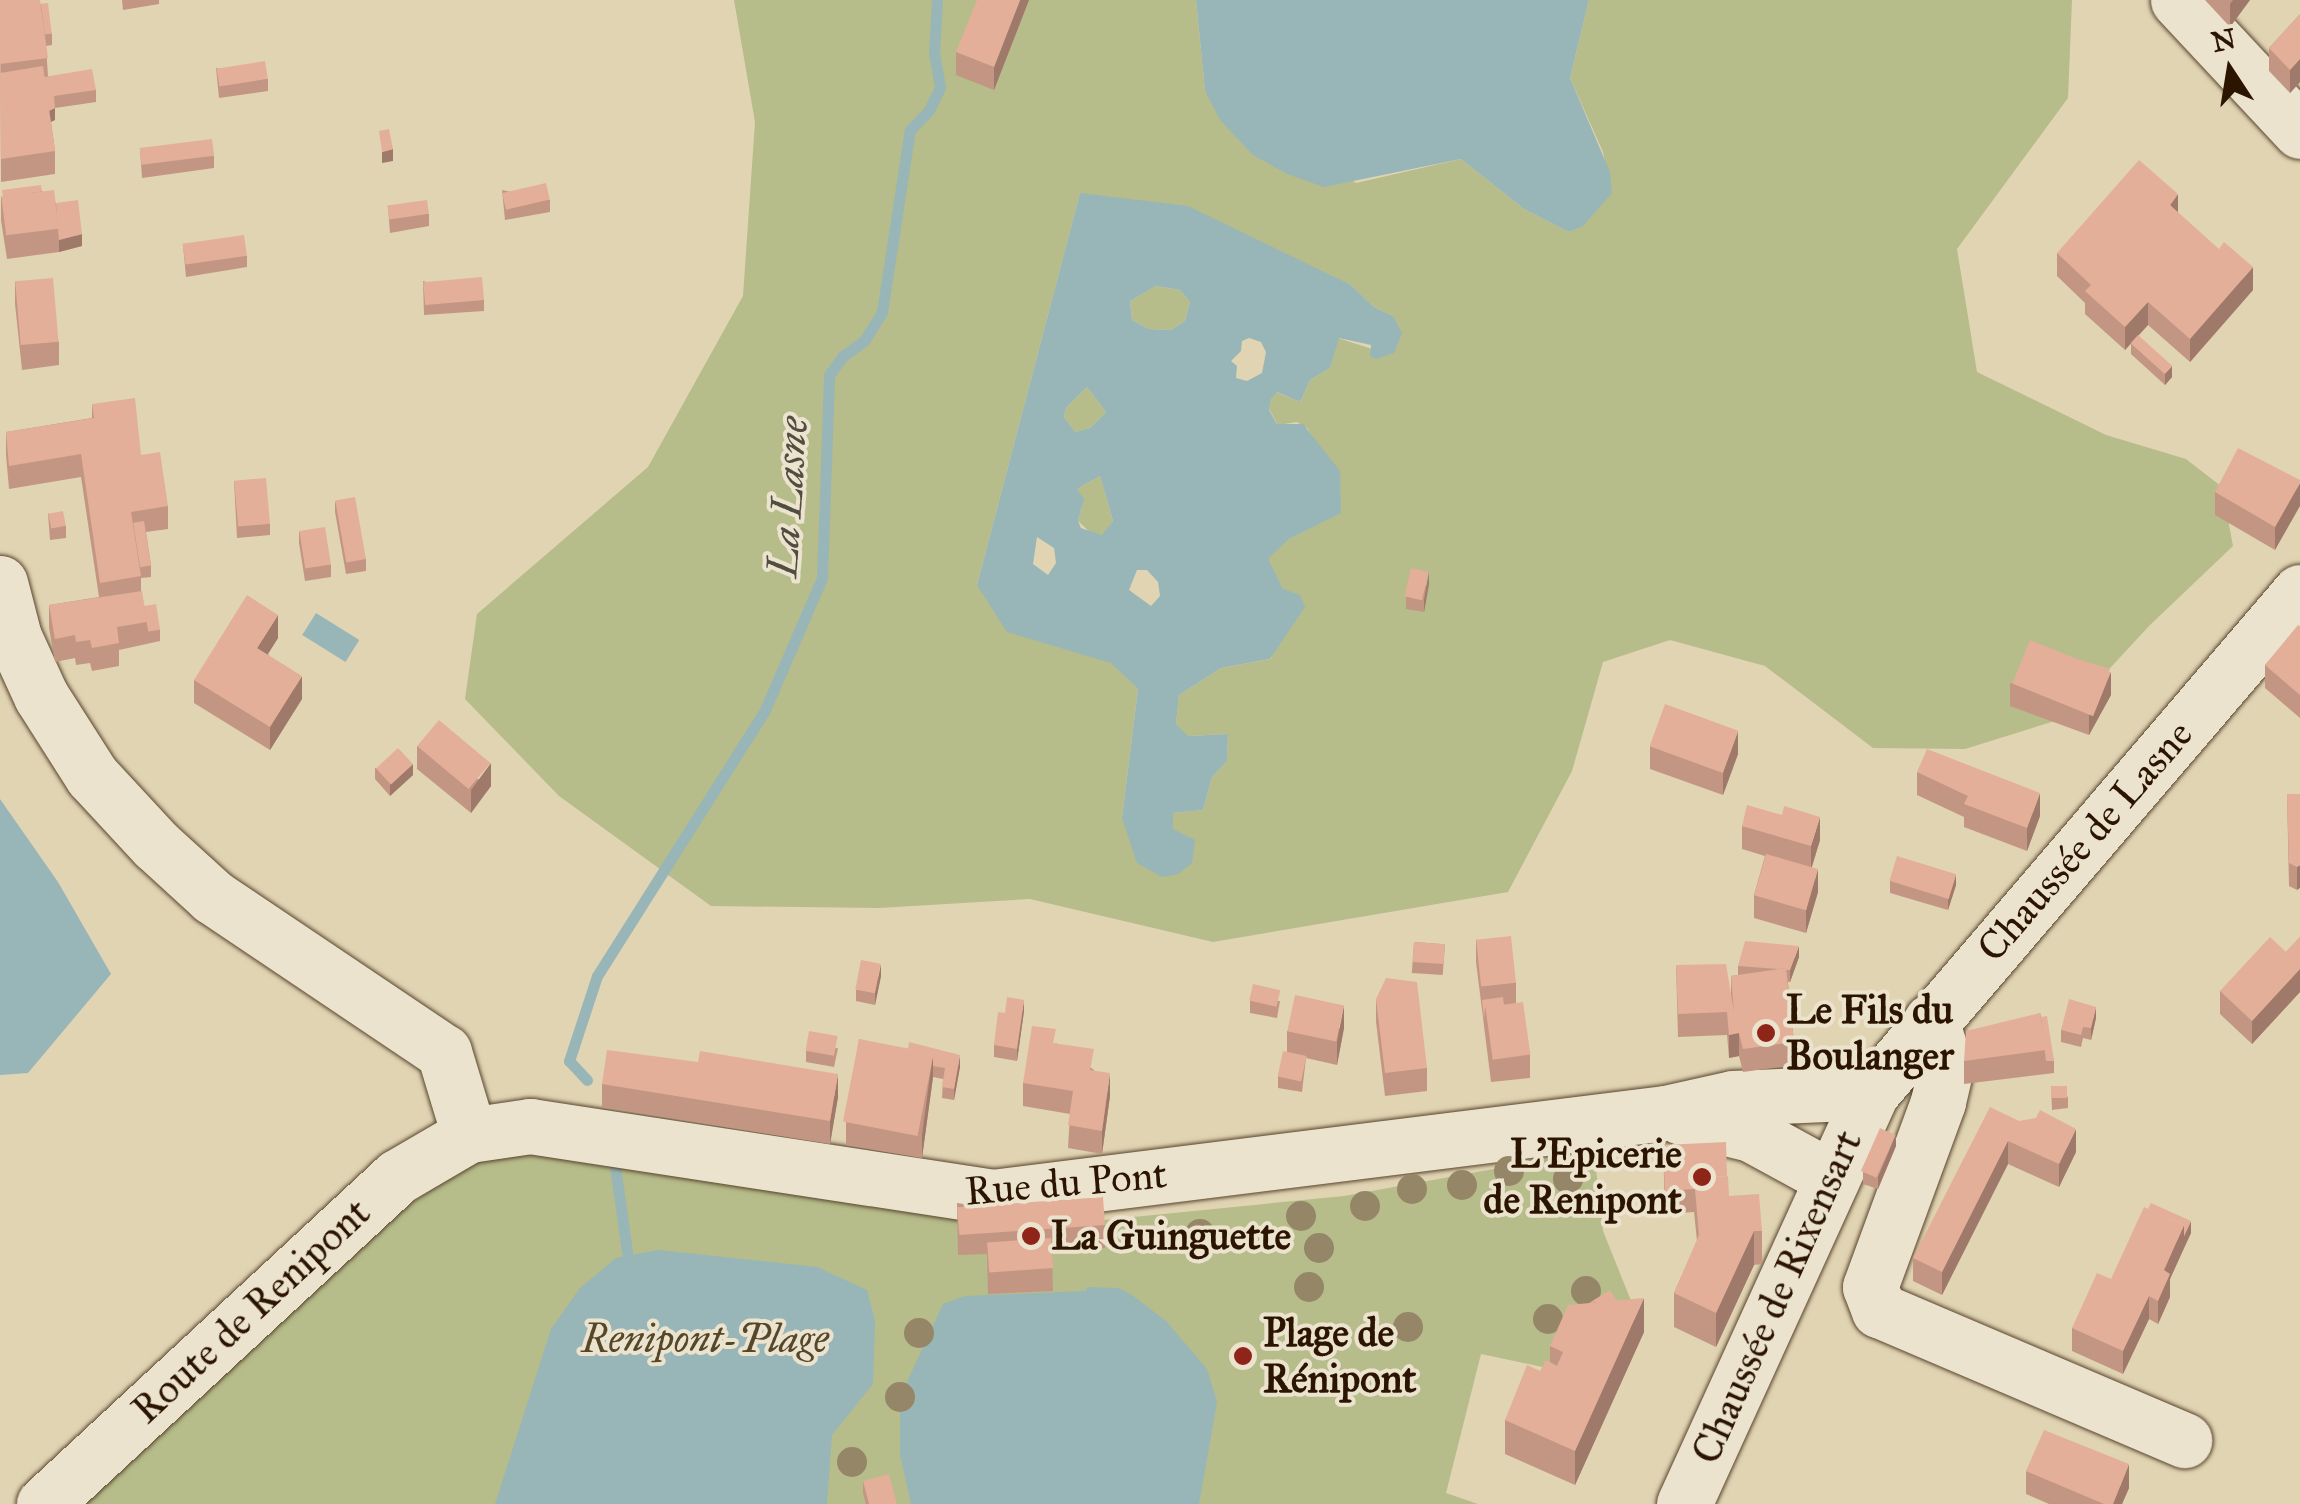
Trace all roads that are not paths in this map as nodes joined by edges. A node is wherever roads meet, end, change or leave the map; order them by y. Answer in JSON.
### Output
{"nodes":[{"id":1,"x":2178,"y":0,"type":"edge"},
{"id":2,"x":2300,"y":130,"type":"edge"},
{"id":3,"x":0,"y":584,"type":"edge"},
{"id":4,"x":2300,"y":592,"type":"edge"},
{"id":5,"x":1930,"y":1021,"type":"junction"},
{"id":6,"x":1872,"y":1092,"type":"junction"},
{"id":7,"x":1664,"y":1113,"type":"junction"},
{"id":8,"x":469,"y":1134,"type":"junction"},
{"id":9,"x":1830,"y":1176,"type":"junction"},
{"id":10,"x":2184,"y":1440,"type":"dead end"},
{"id":11,"x":44,"y":1504,"type":"edge"},
{"id":12,"x":1684,"y":1504,"type":"edge"}],
"edges":[{"from":1,"to":2,"type":"street"},
{"from":3,"to":8,"type":"street"},
{"from":4,"to":5,"type":"street","name":"Chaussée de Lasne"},
{"from":5,"to":6,"type":"street","name":"Chaussée de Lasne"},
{"from":5,"to":10,"type":"street"},
{"from":6,"to":7,"type":"street","name":"Rue du Pont"},
{"from":6,"to":9,"type":"street","name":"Chaussée de Rixensart"},
{"from":7,"to":8,"type":"street","name":"Rue du Pont"},
{"from":7,"to":9,"type":"street","name":"Rue du Pont"},
{"from":8,"to":11,"type":"street","name":"Route de Renipont"},
{"from":9,"to":12,"type":"street","name":"Chaussée de Rixensart"}]}
